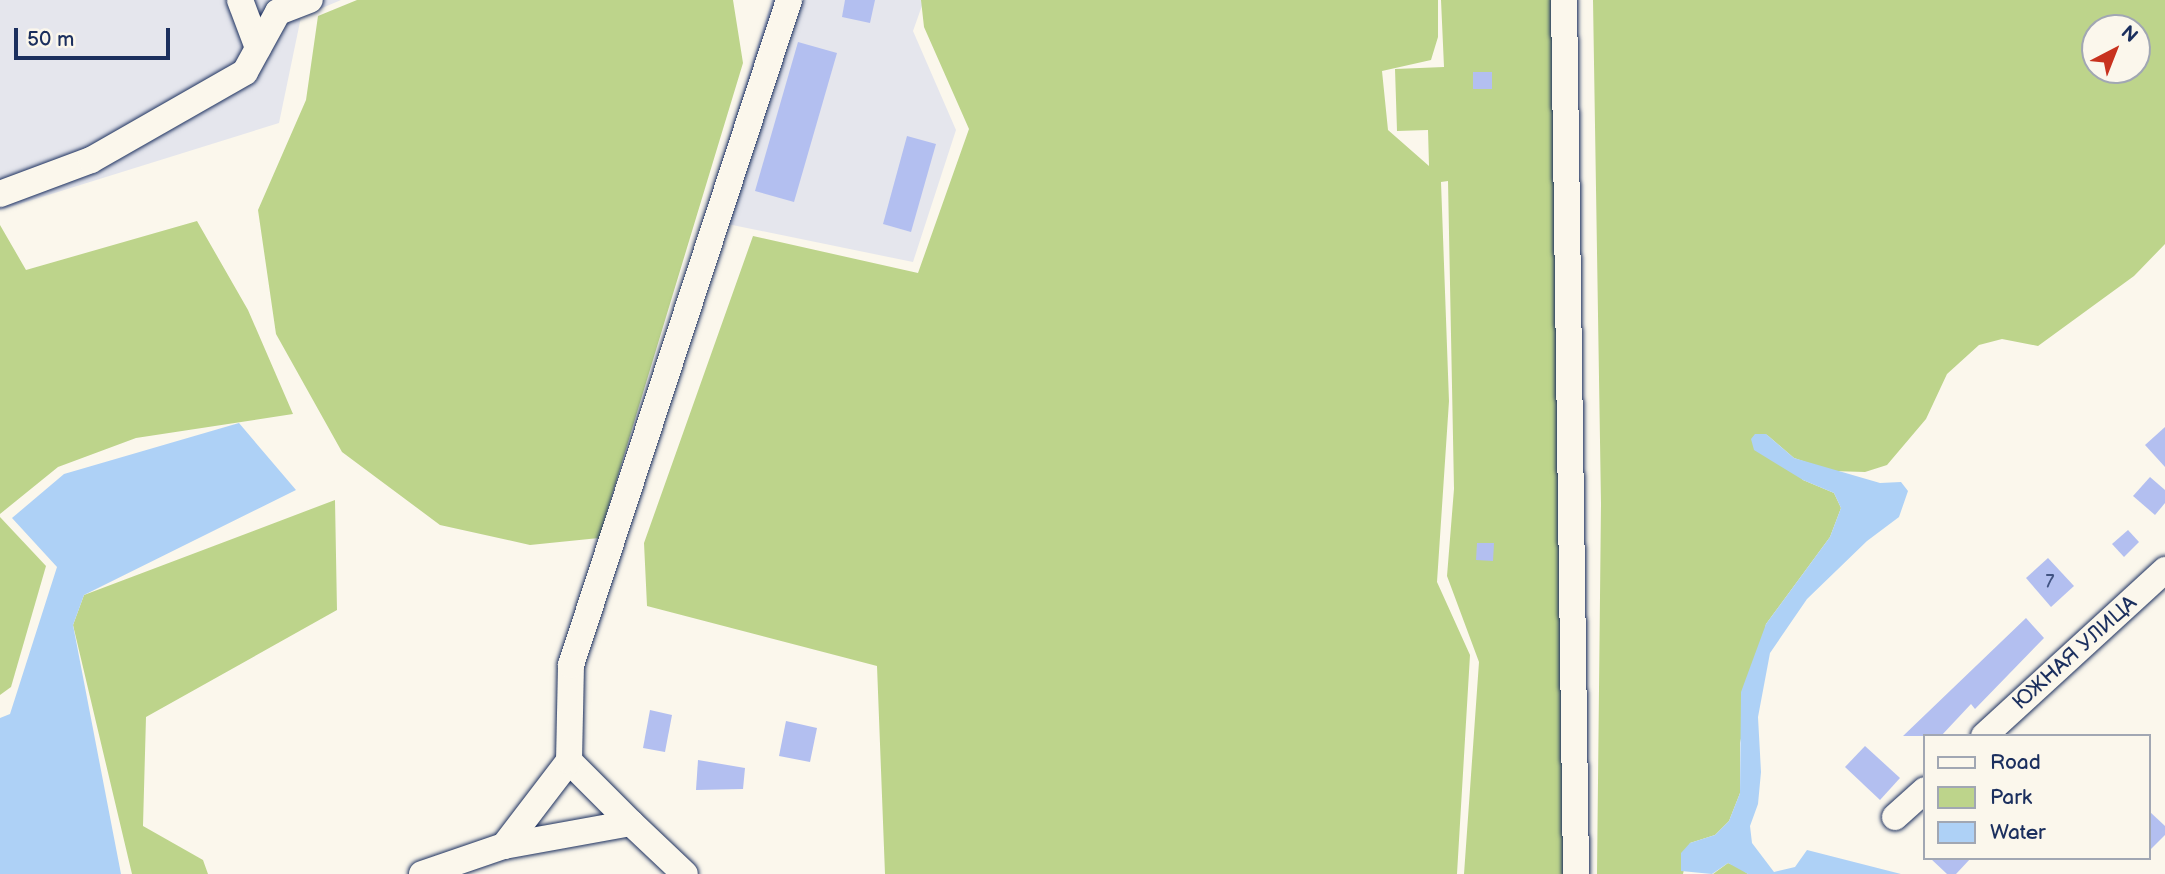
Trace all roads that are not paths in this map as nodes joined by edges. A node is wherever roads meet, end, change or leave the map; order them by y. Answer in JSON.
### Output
{"nodes":[{"id":1,"x":240,"y":0,"type":"edge"},
{"id":2,"x":310,"y":0,"type":"edge"},
{"id":3,"x":789,"y":0,"type":"edge"},
{"id":4,"x":1564,"y":0,"type":"edge"},
{"id":5,"x":258,"y":48,"type":"junction"},
{"id":6,"x":0,"y":194,"type":"edge"},
{"id":7,"x":2165,"y":570,"type":"edge"},
{"id":8,"x":1986,"y":734,"type":"edge"},
{"id":9,"x":569,"y":761,"type":"junction"},
{"id":10,"x":1924,"y":791,"type":"edge"},
{"id":11,"x":1895,"y":817,"type":"dead end"},
{"id":12,"x":631,"y":822,"type":"junction"},
{"id":13,"x":504,"y":846,"type":"junction"},
{"id":14,"x":422,"y":874,"type":"edge"},
{"id":15,"x":685,"y":874,"type":"edge"},
{"id":16,"x":1576,"y":874,"type":"edge"}],
"edges":[{"from":1,"to":5,"type":"street"},
{"from":2,"to":5,"type":"street"},
{"from":3,"to":9,"type":"street"},
{"from":4,"to":16,"type":"street"},
{"from":5,"to":6,"type":"street"},
{"from":7,"to":8,"type":"street","name":"ЮЖНАЯ УЛИЦА"},
{"from":9,"to":12,"type":"street"},
{"from":9,"to":13,"type":"street"},
{"from":10,"to":11,"type":"street"},
{"from":12,"to":13,"type":"street"},
{"from":12,"to":15,"type":"street"},
{"from":13,"to":14,"type":"street"}]}
